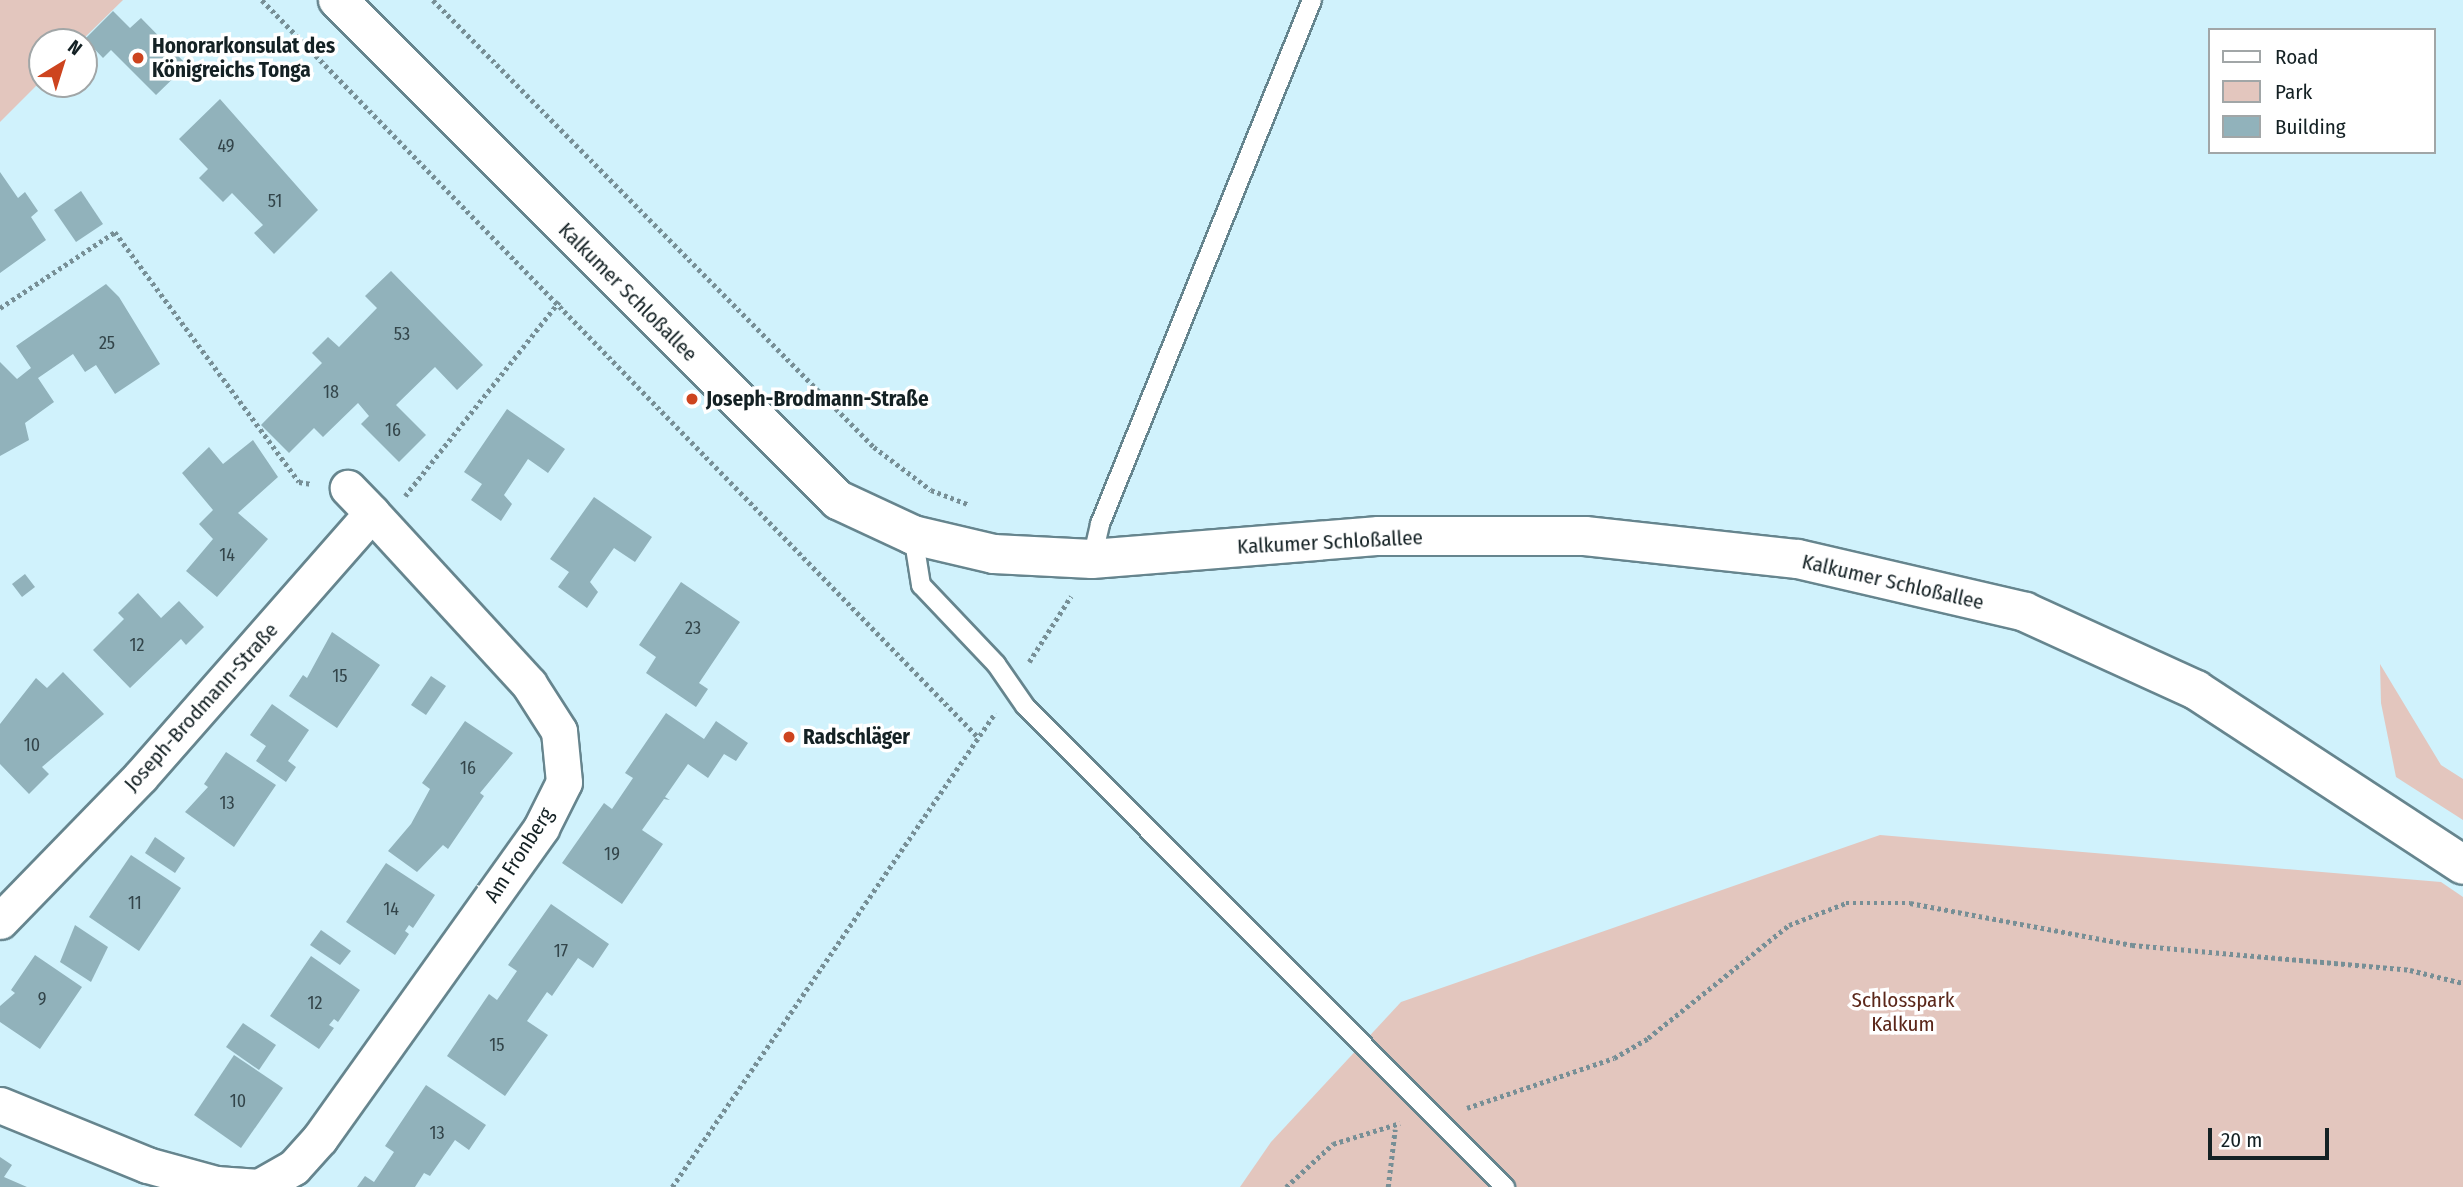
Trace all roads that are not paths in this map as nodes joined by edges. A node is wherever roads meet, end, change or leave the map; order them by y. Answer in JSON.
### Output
{"nodes":[{"id":1,"x":338,"y":0,"type":"edge"},
{"id":2,"x":1312,"y":0,"type":"edge"},
{"id":3,"x":348,"y":488,"type":"road end"},
{"id":4,"x":377,"y":519,"type":"junction"},
{"id":5,"x":913,"y":535,"type":"junction"},
{"id":6,"x":1092,"y":559,"type":"junction"},
{"id":7,"x":2463,"y":865,"type":"edge"},
{"id":8,"x":0,"y":922,"type":"edge"},
{"id":9,"x":0,"y":1105,"type":"edge"},
{"id":10,"x":257,"y":1187,"type":"edge"},
{"id":11,"x":1505,"y":1187,"type":"edge"}],
"edges":[{"from":1,"to":5,"type":"main road","name":"Kalkumer Schloßallee"},
{"from":2,"to":6,"type":"lane"},
{"from":3,"to":4,"type":"street"},
{"from":4,"to":8,"type":"street","name":"Joseph-Brodmann-Straße"},
{"from":4,"to":10,"type":"street","name":"Am Fronberg"},
{"from":5,"to":6,"type":"main road","name":"Kalkumer Schloßallee"},
{"from":5,"to":11,"type":"lane"},
{"from":6,"to":7,"type":"main road","name":"Kalkumer Schloßallee"},
{"from":9,"to":10,"type":"street","name":"Am Fronberg"}]}
